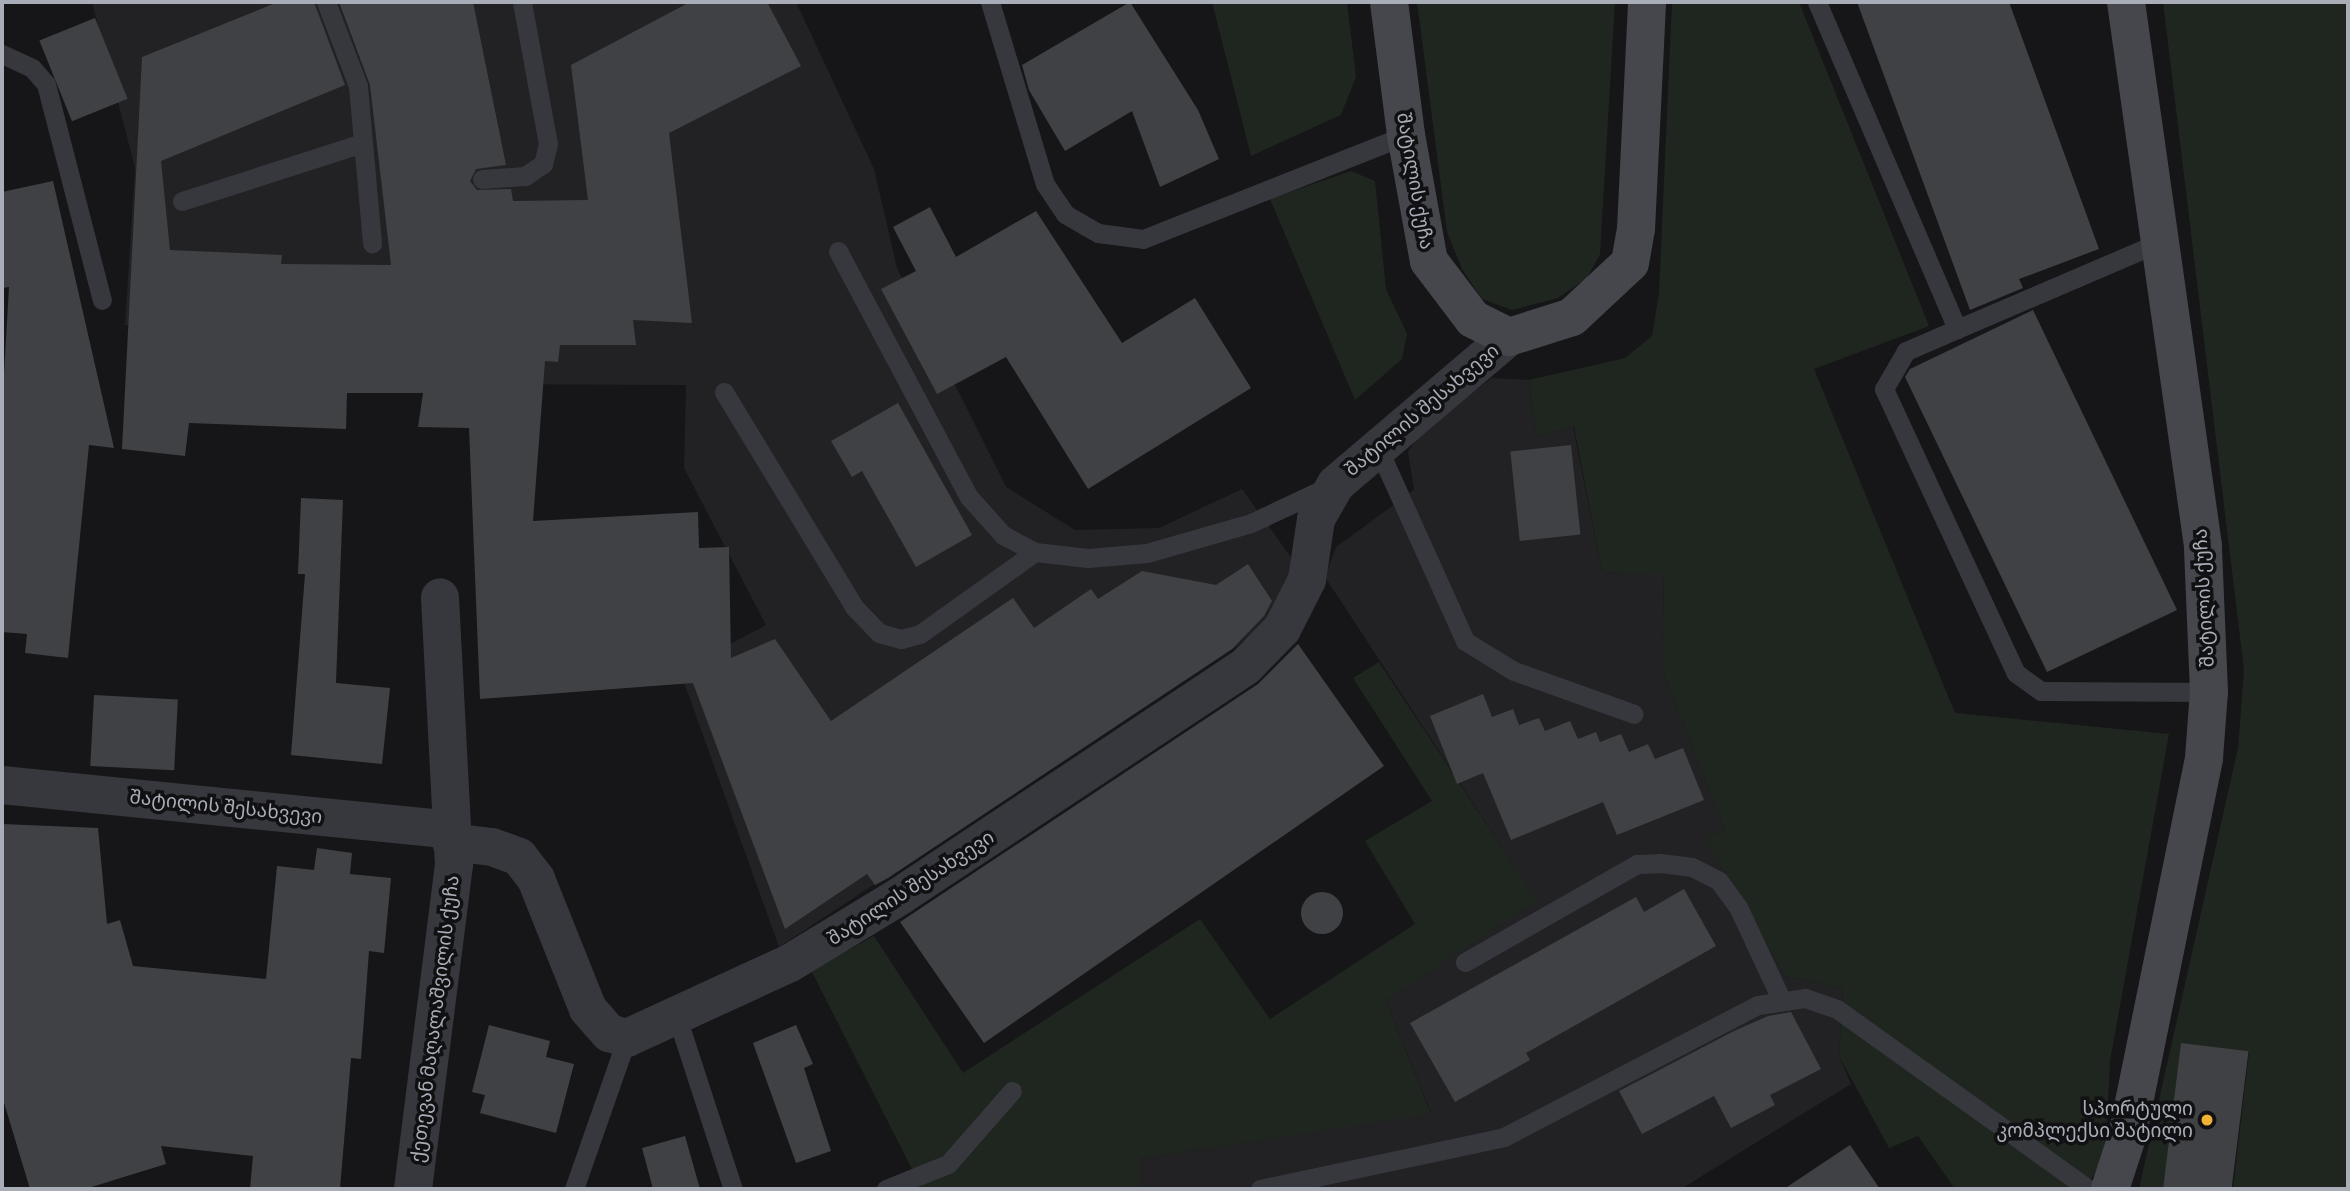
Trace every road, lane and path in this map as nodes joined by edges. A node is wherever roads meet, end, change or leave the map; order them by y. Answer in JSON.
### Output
{"nodes":[{"id":1,"x":326,"y":2,"type":"edge"},
{"id":2,"x":522,"y":2,"type":"edge"},
{"id":3,"x":990,"y":2,"type":"edge"},
{"id":4,"x":1389,"y":2,"type":"edge"},
{"id":5,"x":1647,"y":2,"type":"edge"},
{"id":6,"x":1817,"y":2,"type":"edge"},
{"id":7,"x":2126,"y":2,"type":"edge"},
{"id":8,"x":2,"y":54,"type":"edge"},
{"id":9,"x":1406,"y":135,"type":"junction"},
{"id":10,"x":363,"y":143,"type":"junction"},
{"id":11,"x":482,"y":179,"type":"dead end"},
{"id":12,"x":182,"y":201,"type":"dead end"},
{"id":13,"x":2161,"y":242,"type":"junction"},
{"id":14,"x":372,"y":243,"type":"dead end"},
{"id":15,"x":838,"y":251,"type":"dead end"},
{"id":16,"x":102,"y":300,"type":"dead end"},
{"id":17,"x":1956,"y":329,"type":"junction"},
{"id":18,"x":1509,"y":337,"type":"junction"},
{"id":19,"x":724,"y":392,"type":"dead end"},
{"id":20,"x":1378,"y":448,"type":"junction"},
{"id":21,"x":1336,"y":484,"type":"junction"},
{"id":22,"x":1035,"y":552,"type":"junction"},
{"id":23,"x":440,"y":597,"type":"dead end"},
{"id":24,"x":2209,"y":692,"type":"junction"},
{"id":25,"x":1634,"y":714,"type":"dead end"},
{"id":26,"x":2,"y":785,"type":"edge"},
{"id":27,"x":451,"y":836,"type":"junction"},
{"id":28,"x":1465,"y":962,"type":"dead end"},
{"id":29,"x":1782,"y":1001,"type":"junction"},
{"id":30,"x":677,"y":1017,"type":"junction"},
{"id":31,"x":627,"y":1038,"type":"junction"},
{"id":32,"x":1012,"y":1091,"type":"dead end"},
{"id":33,"x":413,"y":1189,"type":"edge"},
{"id":34,"x":574,"y":1189,"type":"edge"},
{"id":35,"x":733,"y":1189,"type":"edge"},
{"id":36,"x":886,"y":1189,"type":"edge"},
{"id":37,"x":1260,"y":1189,"type":"edge"},
{"id":38,"x":2088,"y":1189,"type":"edge"},
{"id":39,"x":2110,"y":1189,"type":"edge"}],
"edges":[{"from":1,"to":10,"type":"lane"},
{"from":2,"to":11,"type":"lane"},
{"from":3,"to":9,"type":"lane"},
{"from":4,"to":9,"type":"street","name":"შატილის ქუჩა"},
{"from":5,"to":18,"type":"street"},
{"from":6,"to":17,"type":"lane"},
{"from":7,"to":13,"type":"street","name":"შატილის ქუჩა"},
{"from":8,"to":16,"type":"lane"},
{"from":9,"to":18,"type":"street","name":"შატილის ქუჩა"},
{"from":10,"to":12,"type":"lane"},
{"from":10,"to":14,"type":"lane"},
{"from":13,"to":17,"type":"lane"},
{"from":13,"to":24,"type":"street","name":"შატილის ქუჩა"},
{"from":15,"to":22,"type":"lane","name":"შატილის შესახვევი"},
{"from":17,"to":24,"type":"lane"},
{"from":18,"to":20,"type":"street","name":"შატილის შესახვევი"},
{"from":19,"to":22,"type":"lane"},
{"from":20,"to":21,"type":"street","name":"შატილის შესახვევი"},
{"from":20,"to":25,"type":"lane"},
{"from":21,"to":22,"type":"lane","name":"შატილის შესახვევი"},
{"from":21,"to":30,"type":"street","name":"შატილის შესახვევი"},
{"from":23,"to":27,"type":"street","name":"ქეთევან მაღალაშვილის ქუჩა"},
{"from":24,"to":39,"type":"street","name":"შატილის ქუჩა"},
{"from":26,"to":27,"type":"street","name":"შატილის შესახვევი"},
{"from":27,"to":31,"type":"street","name":"შატილის შესახვევი"},
{"from":27,"to":33,"type":"street","name":"ქეთევან მაღალაშვილის ქუჩა"},
{"from":28,"to":29,"type":"lane"},
{"from":29,"to":37,"type":"lane"},
{"from":29,"to":38,"type":"lane"},
{"from":30,"to":31,"type":"street","name":"შატილის შესახვევი"},
{"from":30,"to":35,"type":"lane"},
{"from":31,"to":34,"type":"lane"},
{"from":32,"to":36,"type":"lane"}]}
